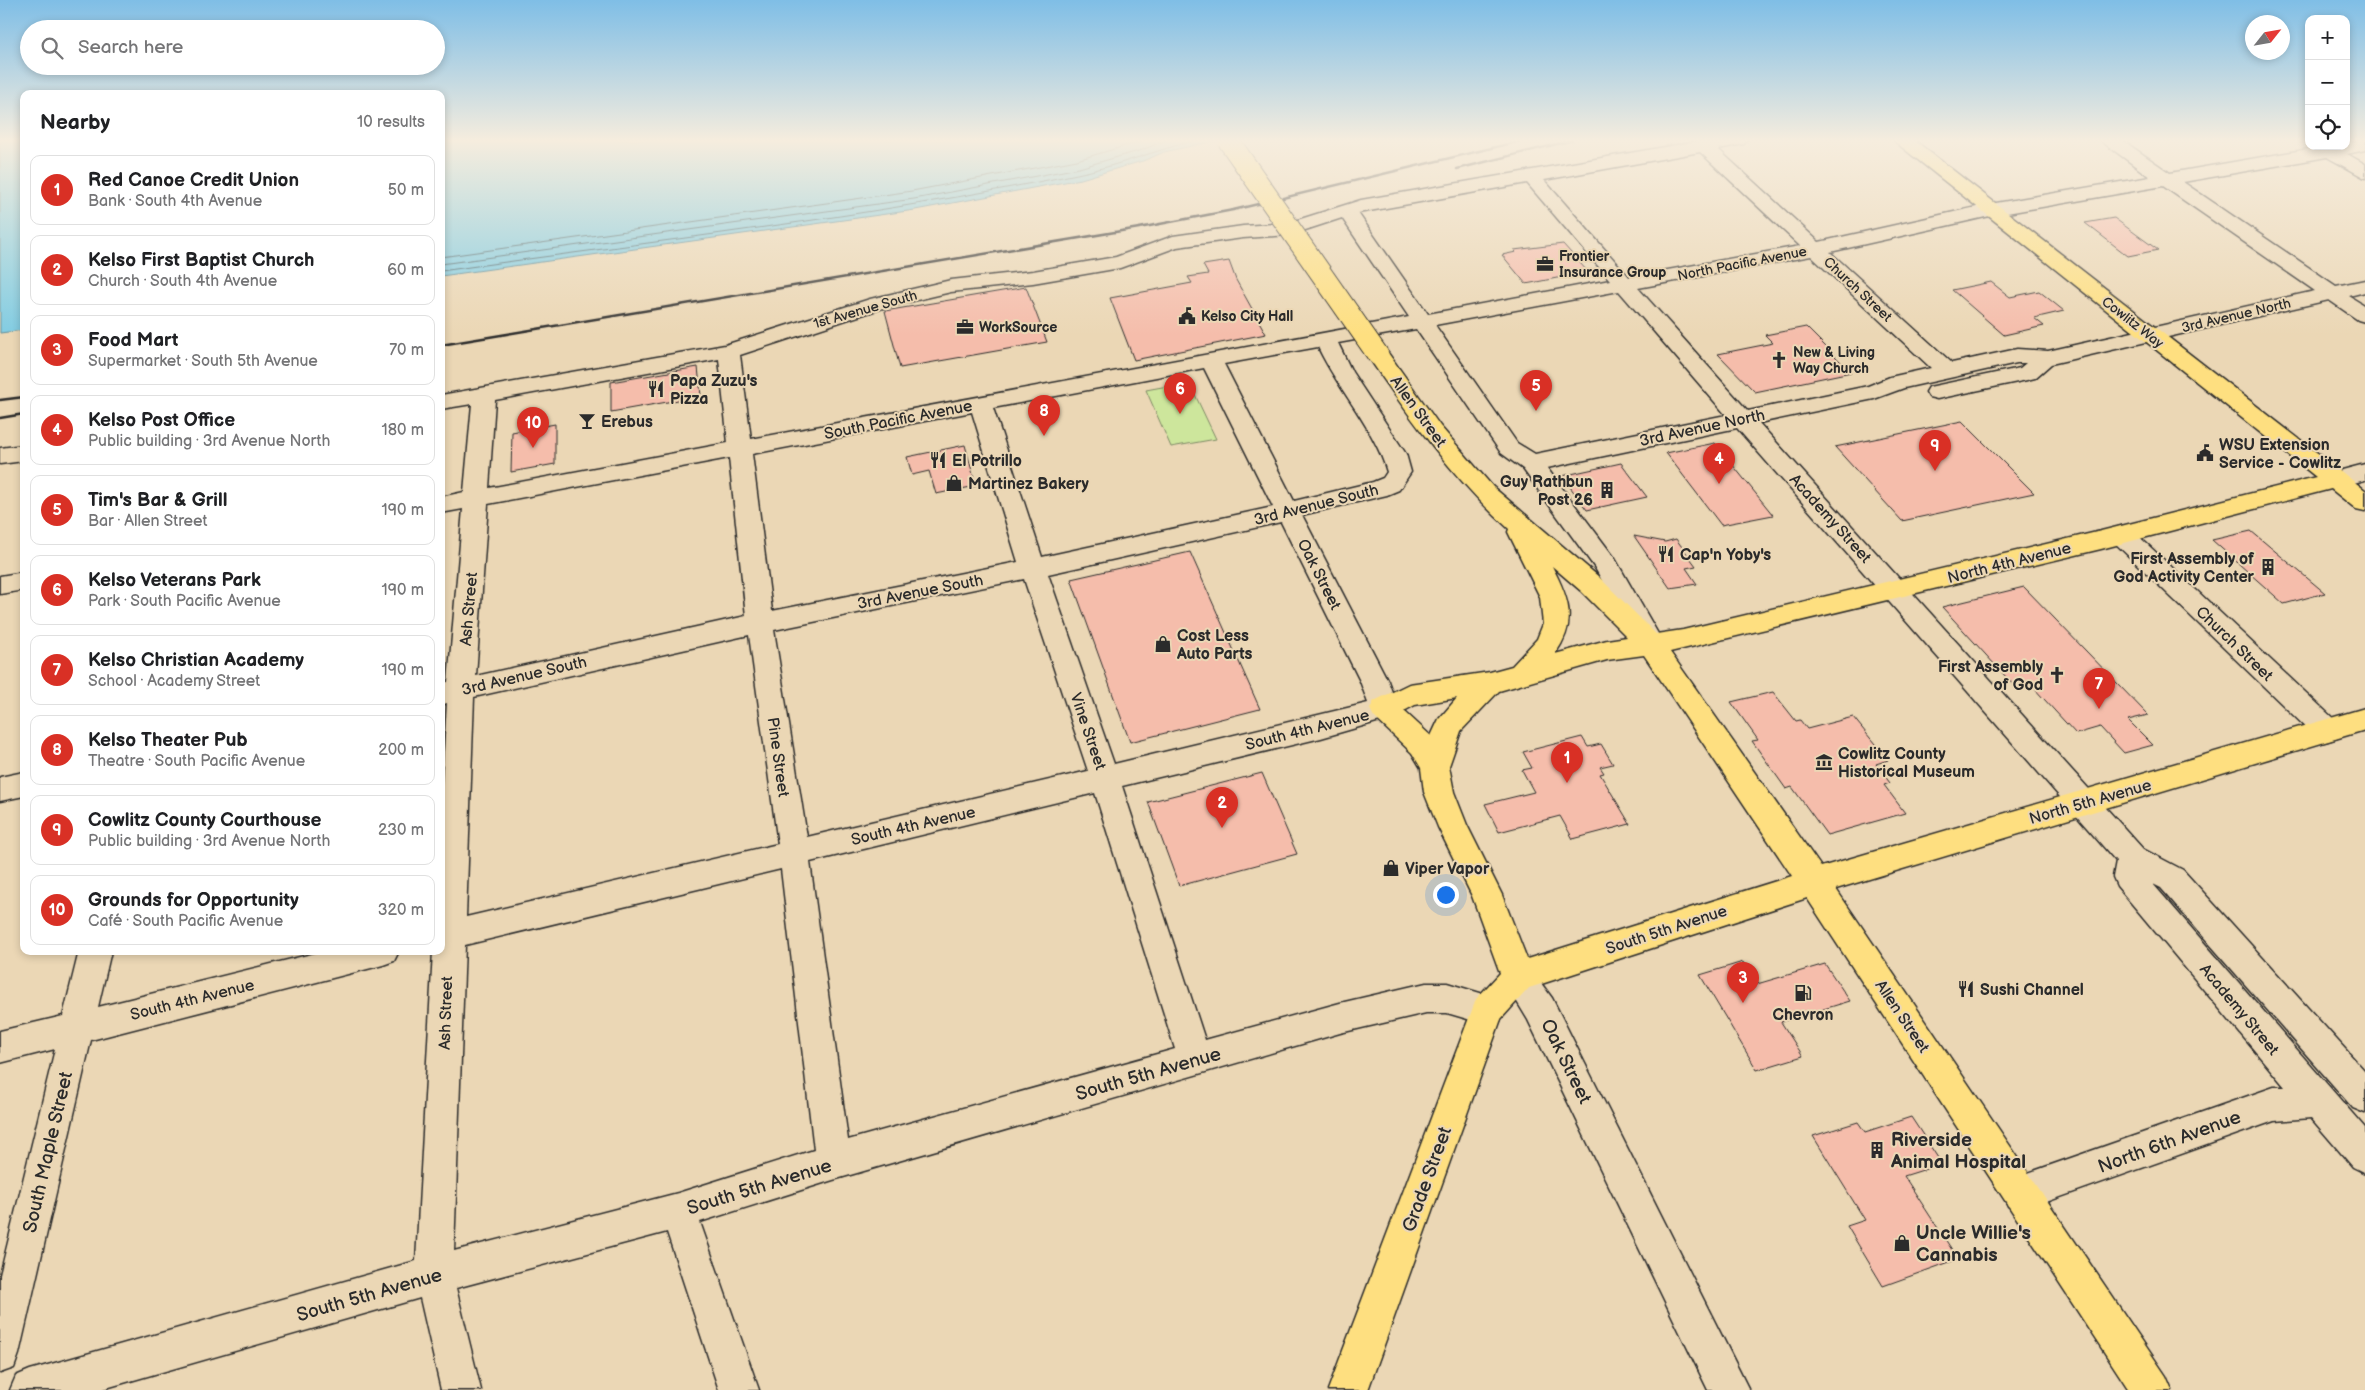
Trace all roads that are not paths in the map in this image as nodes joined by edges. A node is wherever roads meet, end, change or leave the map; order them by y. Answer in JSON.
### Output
{"nodes":[{"id":1,"x":1273,"y":205,"type":"edge"},
{"id":2,"x":1368,"y":205,"type":"edge"},
{"id":3,"x":1556,"y":205,"type":"edge"},
{"id":4,"x":1767,"y":205,"type":"edge"},
{"id":5,"x":1984,"y":205,"type":"edge"},
{"id":6,"x":2020,"y":205,"type":"edge"},
{"id":7,"x":2202,"y":205,"type":"edge"},
{"id":8,"x":1346,"y":210,"type":"junction"},
{"id":9,"x":1990,"y":210,"type":"junction"},
{"id":10,"x":1815,"y":249,"type":"junction"},
{"id":11,"x":1625,"y":284,"type":"junction"},
{"id":12,"x":2365,"y":286,"type":"edge"},
{"id":13,"x":2333,"y":294,"type":"junction"},
{"id":14,"x":2365,"y":316,"type":"edge"},
{"id":15,"x":1422,"y":322,"type":"junction"},
{"id":16,"x":1354,"y":333,"type":"joint"},
{"id":17,"x":2149,"y":334,"type":"junction"},
{"id":18,"x":1326,"y":340,"type":"junction"},
{"id":19,"x":729,"y":351,"type":"junction"},
{"id":20,"x":2048,"y":358,"type":"junction"},
{"id":21,"x":1211,"y":361,"type":"junction"},
{"id":22,"x":1947,"y":371,"type":"junction"},
{"id":23,"x":1874,"y":392,"type":"junction"},
{"id":24,"x":484,"y":395,"type":"junction"},
{"id":25,"x":445,"y":401,"type":"edge"},
{"id":26,"x":980,"y":402,"type":"junction"},
{"id":27,"x":1742,"y":419,"type":"junction"},
{"id":28,"x":740,"y":450,"type":"junction"},
{"id":29,"x":20,"y":454,"type":"edge"},
{"id":30,"x":0,"y":456,"type":"edge"},
{"id":31,"x":1531,"y":463,"type":"junction"},
{"id":32,"x":2365,"y":472,"type":"edge"},
{"id":33,"x":2335,"y":480,"type":"junction"},
{"id":34,"x":478,"y":498,"type":"junction"},
{"id":35,"x":445,"y":504,"type":"edge"},
{"id":36,"x":2365,"y":504,"type":"edge"},
{"id":37,"x":1287,"y":511,"type":"junction"},
{"id":38,"x":1514,"y":521,"type":"junction"},
{"id":39,"x":2122,"y":535,"type":"junction"},
{"id":40,"x":1033,"y":568,"type":"junction"},
{"id":41,"x":20,"y":582,"type":"edge"},
{"id":42,"x":0,"y":586,"type":"edge"},
{"id":43,"x":1895,"y":590,"type":"junction"},
{"id":44,"x":760,"y":623,"type":"junction"},
{"id":45,"x":1651,"y":645,"type":"junction"},
{"id":46,"x":1521,"y":674,"type":"junction"},
{"id":47,"x":1490,"y":683,"type":"junction"},
{"id":48,"x":451,"y":692,"type":"edge"},
{"id":49,"x":1384,"y":709,"type":"junction"},
{"id":50,"x":2365,"y":719,"type":"edge"},
{"id":51,"x":2327,"y":730,"type":"junction"},
{"id":52,"x":1435,"y":766,"type":"junction"},
{"id":53,"x":1106,"y":779,"type":"junction"},
{"id":54,"x":20,"y":785,"type":"edge"},
{"id":55,"x":0,"y":789,"type":"edge"},
{"id":56,"x":2083,"y":802,"type":"junction"},
{"id":57,"x":794,"y":853,"type":"junction"},
{"id":58,"x":2132,"y":858,"type":"junction"},
{"id":59,"x":1814,"y":882,"type":"junction"},
{"id":60,"x":445,"y":936,"type":"edge"},
{"id":61,"x":94,"y":955,"type":"edge"},
{"id":62,"x":367,"y":955,"type":"edge"},
{"id":63,"x":444,"y":955,"type":"edge"},
{"id":64,"x":1518,"y":977,"type":"junction"},
{"id":65,"x":1488,"y":1010,"type":"junction"},
{"id":66,"x":76,"y":1028,"type":"junction"},
{"id":67,"x":0,"y":1046,"type":"edge"},
{"id":68,"x":1195,"y":1060,"type":"junction"},
{"id":69,"x":2365,"y":1096,"type":"edge"},
{"id":70,"x":2319,"y":1101,"type":"junction"},
{"id":71,"x":2365,"y":1155,"type":"edge"},
{"id":72,"x":833,"y":1162,"type":"junction"},
{"id":73,"x":2022,"y":1193,"type":"junction"},
{"id":74,"x":678,"y":1211,"type":"junction"},
{"id":75,"x":434,"y":1276,"type":"junction"},
{"id":76,"x":0,"y":1354,"type":"edge"},
{"id":77,"x":30,"y":1390,"type":"edge"},
{"id":78,"x":461,"y":1390,"type":"edge"},
{"id":79,"x":739,"y":1390,"type":"edge"},
{"id":80,"x":1348,"y":1390,"type":"edge"},
{"id":81,"x":1729,"y":1390,"type":"edge"},
{"id":82,"x":2152,"y":1390,"type":"edge"}],
"edges":[{"from":1,"to":38,"type":"main road","name":"Allen Street","bridge":true},
{"from":2,"to":8,"type":"street","name":"1st Avenue South"},
{"from":3,"to":11,"type":"street","name":"Academy Street"},
{"from":4,"to":10,"type":"street","name":"Church Street"},
{"from":5,"to":9,"type":"main road","name":"Cowlitz Way"},
{"from":6,"to":9,"type":"street","name":"North Pacific Avenue"},
{"from":7,"to":13,"type":"street"},
{"from":8,"to":15,"type":"street","name":"Allen Street"},
{"from":8,"to":19,"type":"street","name":"1st Avenue South"},
{"from":9,"to":10,"type":"street","name":"North Pacific Avenue"},
{"from":9,"to":17,"type":"main road","name":"Cowlitz Way"},
{"from":10,"to":11,"type":"street","name":"North Pacific Avenue"},
{"from":10,"to":22,"type":"street","name":"Church Street"},
{"from":11,"to":15,"type":"street","name":"North Pacific Avenue"},
{"from":11,"to":27,"type":"street","name":"Academy Street"},
{"from":12,"to":13,"type":"street","name":"3rd Avenue North"},
{"from":13,"to":14,"type":"street"},
{"from":13,"to":17,"type":"street","name":"3rd Avenue North"},
{"from":15,"to":16,"type":"street","name":"North Pacific Avenue"},
{"from":15,"to":31,"type":"street","name":"Allen Street"},
{"from":16,"to":18,"type":"street","name":"South Pacific Avenue"},
{"from":17,"to":20,"type":"street","name":"3rd Avenue North"},
{"from":17,"to":33,"type":"main road","name":"Cowlitz Way"},
{"from":18,"to":21,"type":"street","name":"South Pacific Avenue"},
{"from":18,"to":37,"type":"street","name":"3rd Avenue South"},
{"from":19,"to":24,"type":"street","name":"1st Avenue South"},
{"from":19,"to":28,"type":"street","name":"Pine Street"},
{"from":20,"to":22,"type":"street","name":"3rd Avenue North"},
{"from":20,"to":23,"type":"street","name":"3rd Avenue North"},
{"from":21,"to":26,"type":"street","name":"South Pacific Avenue"},
{"from":21,"to":37,"type":"street","name":"Oak Street"},
{"from":22,"to":23,"type":"street","name":"3rd Avenue North"},
{"from":23,"to":27,"type":"street","name":"3rd Avenue North"},
{"from":24,"to":25,"type":"street","name":"1st Avenue South"},
{"from":24,"to":34,"type":"street","name":"Ash Street"},
{"from":26,"to":28,"type":"street","name":"South Pacific Avenue"},
{"from":26,"to":40,"type":"street","name":"Vine Street"},
{"from":27,"to":31,"type":"street","name":"3rd Avenue North"},
{"from":27,"to":43,"type":"street","name":"Academy Street"},
{"from":28,"to":34,"type":"street","name":"South Pacific Avenue"},
{"from":28,"to":44,"type":"street","name":"Pine Street"},
{"from":29,"to":30,"type":"street"},
{"from":31,"to":45,"type":"street","name":"Allen Street"},
{"from":32,"to":33,"type":"street","name":"North 4th Avenue"},
{"from":33,"to":36,"type":"main road","name":"Cowlitz Way"},
{"from":33,"to":39,"type":"main road","name":"North 4th Avenue"},
{"from":34,"to":35,"type":"street","name":"South Pacific Avenue"},
{"from":34,"to":48,"type":"street","name":"Ash Street"},
{"from":37,"to":40,"type":"street","name":"3rd Avenue South"},
{"from":37,"to":49,"type":"street","name":"Oak Street"},
{"from":38,"to":45,"type":"main road","name":"Allen Street"},
{"from":38,"to":46,"type":"main road"},
{"from":39,"to":43,"type":"main road","name":"North 4th Avenue"},
{"from":39,"to":51,"type":"street","name":"Church Street"},
{"from":40,"to":44,"type":"street","name":"3rd Avenue South"},
{"from":40,"to":53,"type":"street","name":"Vine Street"},
{"from":41,"to":42,"type":"street"},
{"from":43,"to":45,"type":"main road","name":"North 4th Avenue"},
{"from":43,"to":56,"type":"street","name":"Academy Street"},
{"from":44,"to":48,"type":"street","name":"3rd Avenue South"},
{"from":44,"to":57,"type":"street","name":"Pine Street"},
{"from":45,"to":46,"type":"main road"},
{"from":45,"to":59,"type":"main road","name":"Allen Street"},
{"from":46,"to":47,"type":"main road"},
{"from":47,"to":49,"type":"main road"},
{"from":47,"to":52,"type":"main road","name":"Oak Street"},
{"from":48,"to":60,"type":"street","name":"Ash Street"},
{"from":49,"to":52,"type":"main road"},
{"from":49,"to":53,"type":"street","name":"South 4th Avenue"},
{"from":50,"to":51,"type":"main road","name":"North 5th Avenue"},
{"from":51,"to":56,"type":"main road","name":"North 5th Avenue"},
{"from":52,"to":64,"type":"main road","name":"Oak Street"},
{"from":53,"to":57,"type":"street","name":"South 4th Avenue"},
{"from":53,"to":68,"type":"street","name":"Vine Street"},
{"from":54,"to":55,"type":"street"},
{"from":56,"to":58,"type":"street","name":"Academy Street"},
{"from":56,"to":59,"type":"main road","name":"North 5th Avenue"},
{"from":57,"to":60,"type":"street","name":"South 4th Avenue"},
{"from":57,"to":72,"type":"street","name":"Pine Street"},
{"from":58,"to":69,"type":"street","name":"Academy Street"},
{"from":58,"to":70,"type":"street","name":"Academy Street"},
{"from":59,"to":64,"type":"main road","name":"South 5th Avenue"},
{"from":59,"to":73,"type":"main road","name":"Allen Street"},
{"from":61,"to":66,"type":"street","name":"South Maple Street"},
{"from":62,"to":66,"type":"street","name":"South 4th Avenue"},
{"from":63,"to":75,"type":"street","name":"Ash Street"},
{"from":64,"to":65,"type":"main road","name":"Grade Street"},
{"from":64,"to":81,"type":"street","name":"Oak Street"},
{"from":65,"to":68,"type":"street","name":"South 5th Avenue"},
{"from":65,"to":80,"type":"main road","name":"Grade Street"},
{"from":66,"to":67,"type":"street","name":"South 4th Avenue"},
{"from":66,"to":76,"type":"street","name":"South Maple Street"},
{"from":68,"to":72,"type":"street","name":"South 5th Avenue"},
{"from":70,"to":71,"type":"street","name":"Academy Street"},
{"from":70,"to":73,"type":"street","name":"North 6th Avenue"},
{"from":72,"to":74,"type":"street","name":"South 5th Avenue"},
{"from":73,"to":82,"type":"main road","name":"Allen Street"},
{"from":74,"to":75,"type":"street","name":"South 5th Avenue"},
{"from":74,"to":79,"type":"street"},
{"from":75,"to":77,"type":"street","name":"South 5th Avenue"},
{"from":75,"to":78,"type":"street","name":"Ash Street"}]}
